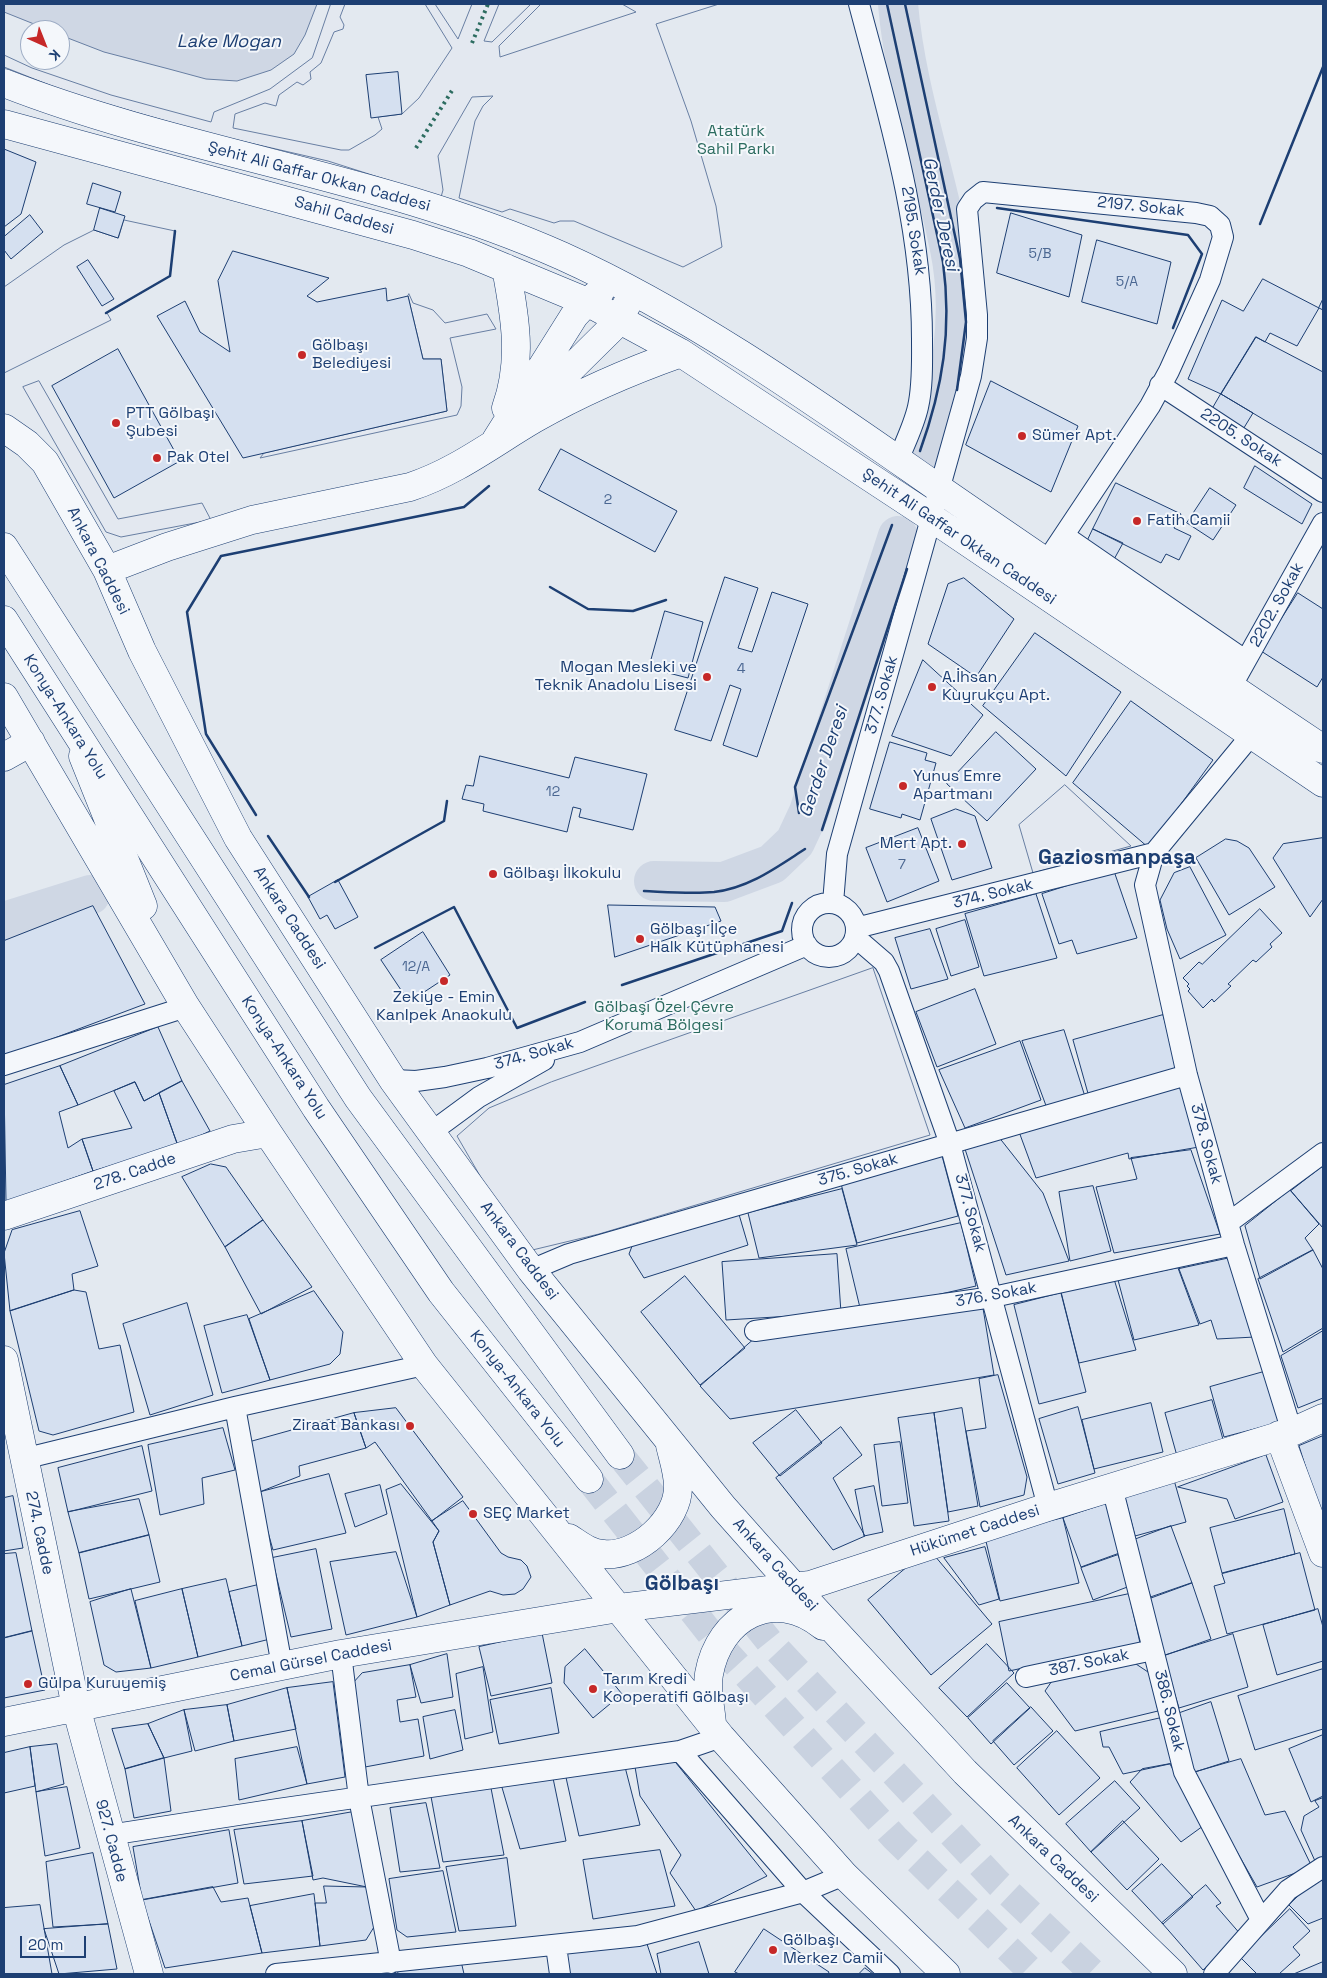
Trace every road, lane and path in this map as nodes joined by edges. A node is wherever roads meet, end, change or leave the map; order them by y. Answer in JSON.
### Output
{"nodes":[{"id":1,"x":859,"y":4,"type":"edge"},
{"id":2,"x":4,"y":83,"type":"edge"},
{"id":3,"x":4,"y":124,"type":"edge"},
{"id":4,"x":506,"y":268,"type":"junction"},
{"id":5,"x":637,"y":293,"type":"junction"},
{"id":6,"x":587,"y":302,"type":"junction"},
{"id":7,"x":626,"y":322,"type":"junction"},
{"id":8,"x":681,"y":353,"type":"junction"},
{"id":9,"x":1160,"y":385,"type":"junction"},
{"id":10,"x":4,"y":428,"type":"edge"},
{"id":11,"x":493,"y":445,"type":"junction"},
{"id":12,"x":898,"y":460,"type":"junction"},
{"id":13,"x":939,"y":489,"type":"junction"},
{"id":14,"x":1323,"y":492,"type":"edge"},
{"id":15,"x":932,"y":518,"type":"junction"},
{"id":16,"x":1323,"y":523,"type":"edge"},
{"id":17,"x":4,"y":547,"type":"edge"},
{"id":18,"x":1046,"y":562,"type":"junction"},
{"id":19,"x":106,"y":570,"type":"junction"},
{"id":20,"x":4,"y":620,"type":"edge"},
{"id":21,"x":1238,"y":656,"type":"joint"},
{"id":22,"x":1231,"y":687,"type":"junction"},
{"id":23,"x":4,"y":697,"type":"edge"},
{"id":24,"x":72,"y":727,"type":"junction"},
{"id":25,"x":1253,"y":734,"type":"junction"},
{"id":26,"x":31,"y":742,"type":"junction"},
{"id":27,"x":1323,"y":749,"type":"edge"},
{"id":28,"x":4,"y":757,"type":"edge"},
{"id":29,"x":1323,"y":783,"type":"edge"},
{"id":30,"x":1154,"y":853,"type":"junction"},
{"id":31,"x":833,"y":903,"type":"junction"},
{"id":32,"x":856,"y":933,"type":"junction"},
{"id":33,"x":807,"y":944,"type":"junction"},
{"id":34,"x":181,"y":998,"type":"junction"},
{"id":35,"x":580,"y":1042,"type":"junction"},
{"id":36,"x":4,"y":1065,"type":"edge"},
{"id":37,"x":1187,"y":1076,"type":"junction"},
{"id":38,"x":393,"y":1080,"type":"junction"},
{"id":39,"x":268,"y":1133,"type":"junction"},
{"id":40,"x":430,"y":1133,"type":"junction"},
{"id":41,"x":950,"y":1144,"type":"junction"},
{"id":42,"x":1323,"y":1152,"type":"edge"},
{"id":43,"x":4,"y":1216,"type":"edge"},
{"id":44,"x":1228,"y":1223,"type":"junction"},
{"id":45,"x":1234,"y":1245,"type":"junction"},
{"id":46,"x":531,"y":1270,"type":"junction"},
{"id":47,"x":993,"y":1297,"type":"junction"},
{"id":48,"x":755,"y":1331,"type":"dead end"},
{"id":49,"x":4,"y":1360,"type":"edge"},
{"id":50,"x":424,"y":1364,"type":"junction"},
{"id":51,"x":235,"y":1406,"type":"junction"},
{"id":52,"x":1323,"y":1418,"type":"edge"},
{"id":53,"x":1285,"y":1434,"type":"junction"},
{"id":54,"x":669,"y":1440,"type":"junction"},
{"id":55,"x":620,"y":1455,"type":"tunnel mouth"},
{"id":56,"x":23,"y":1459,"type":"junction"},
{"id":57,"x":589,"y":1479,"type":"tunnel mouth"},
{"id":58,"x":1112,"y":1487,"type":"junction"},
{"id":59,"x":1048,"y":1507,"type":"junction"},
{"id":60,"x":556,"y":1528,"type":"junction"},
{"id":61,"x":1323,"y":1552,"type":"edge"},
{"id":62,"x":795,"y":1588,"type":"junction"},
{"id":63,"x":619,"y":1608,"type":"junction"},
{"id":64,"x":1153,"y":1650,"type":"junction"},
{"id":65,"x":341,"y":1654,"type":"junction"},
{"id":66,"x":858,"y":1656,"type":"junction"},
{"id":67,"x":282,"y":1666,"type":"junction"},
{"id":68,"x":1026,"y":1677,"type":"dead end"},
{"id":69,"x":76,"y":1706,"type":"junction"},
{"id":70,"x":4,"y":1722,"type":"edge"},
{"id":71,"x":717,"y":1731,"type":"junction"},
{"id":72,"x":680,"y":1752,"type":"junction"},
{"id":73,"x":359,"y":1798,"type":"junction"},
{"id":74,"x":109,"y":1835,"type":"junction"},
{"id":75,"x":1323,"y":1867,"type":"edge"},
{"id":76,"x":844,"y":1875,"type":"junction"},
{"id":77,"x":803,"y":1892,"type":"junction"},
{"id":78,"x":1261,"y":1920,"type":"junction"},
{"id":79,"x":556,"y":1946,"type":"junction"},
{"id":80,"x":391,"y":1963,"type":"junction"},
{"id":81,"x":149,"y":1974,"type":"edge"},
{"id":82,"x":276,"y":1974,"type":"edge"},
{"id":83,"x":560,"y":1974,"type":"edge"},
{"id":84,"x":890,"y":1974,"type":"edge"},
{"id":85,"x":946,"y":1974,"type":"edge"},
{"id":86,"x":1173,"y":1974,"type":"edge"},
{"id":87,"x":1214,"y":1974,"type":"edge"}],
"edges":[{"from":1,"to":12,"type":"street","name":"2195. Sokak"},
{"from":2,"to":5,"type":"main road","name":"Şehit Ali Gaffar Okkan Caddesi"},
{"from":3,"to":4,"type":"main road","name":"Sahil Caddesi"},
{"from":4,"to":6,"type":"main road","name":"Şehit Ali Gaffar Okkan Caddesi"},
{"from":4,"to":11,"type":"main road"},
{"from":5,"to":6,"type":"main road"},
{"from":5,"to":7,"type":"main road"},
{"from":5,"to":12,"type":"main road","name":"Şehit Ali Gaffar Okkan Caddesi"},
{"from":6,"to":7,"type":"main road","name":"Şehit Ali Gaffar Okkan Caddesi"},
{"from":6,"to":11,"type":"main road"},
{"from":7,"to":8,"type":"main road","name":"Şehit Ali Gaffar Okkan Caddesi"},
{"from":7,"to":11,"type":"main road"},
{"from":8,"to":11,"type":"main road"},
{"from":8,"to":15,"type":"main road","name":"Şehit Ali Gaffar Okkan Caddesi"},
{"from":9,"to":13,"type":"street","name":"2197. Sokak"},
{"from":9,"to":14,"type":"street","name":"2205. Sokak"},
{"from":9,"to":18,"type":"street","name":"2197. Sokak"},
{"from":10,"to":19,"type":"main road","name":"Ankara Caddesi"},
{"from":11,"to":19,"type":"main road"},
{"from":12,"to":13,"type":"main road","name":"Şehit Ali Gaffar Okkan Caddesi"},
{"from":13,"to":15,"type":"street","name":"377. Sokak"},
{"from":13,"to":18,"type":"main road","name":"Şehit Ali Gaffar Okkan Caddesi"},
{"from":15,"to":25,"type":"main road","name":"Şehit Ali Gaffar Okkan Caddesi"},
{"from":15,"to":31,"type":"street","name":"377. Sokak"},
{"from":16,"to":22,"type":"street","name":"2202. Sokak"},
{"from":17,"to":55,"type":"main road"},
{"from":18,"to":22,"type":"main road","name":"Şehit Ali Gaffar Okkan Caddesi"},
{"from":19,"to":38,"type":"main road","name":"Ankara Caddesi"},
{"from":20,"to":24,"type":"main road","name":"Konya-Ankara Yolu"},
{"from":21,"to":21,"type":"street"},
{"from":22,"to":27,"type":"main road","name":"Şehit Ali Gaffar Okkan Caddesi"},
{"from":23,"to":26,"type":"main road"},
{"from":24,"to":34,"type":"main road"},
{"from":24,"to":57,"type":"main road","name":"Konya-Ankara Yolu"},
{"from":25,"to":29,"type":"main road","name":"Şehit Ali Gaffar Okkan Caddesi"},
{"from":25,"to":30,"type":"street"},
{"from":26,"to":28,"type":"main road"},
{"from":26,"to":34,"type":"main road"},
{"from":30,"to":32,"type":"street","name":"374. Sokak"},
{"from":30,"to":37,"type":"street","name":"378. Sokak"},
{"from":31,"to":32,"type":"street"},
{"from":31,"to":33,"type":"street"},
{"from":32,"to":33,"type":"street"},
{"from":32,"to":41,"type":"street","name":"377. Sokak"},
{"from":33,"to":35,"type":"street","name":"374. Sokak"},
{"from":34,"to":36,"type":"street"},
{"from":34,"to":39,"type":"main road"},
{"from":35,"to":38,"type":"street","name":"374. Sokak"},
{"from":35,"to":40,"type":"street"},
{"from":37,"to":41,"type":"street","name":"375. Sokak"},
{"from":37,"to":44,"type":"street","name":"378. Sokak"},
{"from":38,"to":40,"type":"main road","name":"Ankara Caddesi"},
{"from":39,"to":43,"type":"main road","name":"278. Cadde"},
{"from":39,"to":50,"type":"main road"},
{"from":40,"to":46,"type":"main road","name":"Ankara Caddesi"},
{"from":41,"to":46,"type":"street","name":"375. Sokak"},
{"from":41,"to":47,"type":"street","name":"377. Sokak"},
{"from":42,"to":44,"type":"street"},
{"from":44,"to":45,"type":"street","name":"378. Sokak"},
{"from":45,"to":47,"type":"street","name":"376. Sokak"},
{"from":45,"to":53,"type":"street","name":"378. Sokak"},
{"from":46,"to":54,"type":"main road","name":"Ankara Caddesi"},
{"from":47,"to":48,"type":"street","name":"376. Sokak"},
{"from":47,"to":59,"type":"street","name":"377. Sokak"},
{"from":49,"to":56,"type":"main road","name":"274. Cadde"},
{"from":50,"to":51,"type":"street"},
{"from":50,"to":60,"type":"main road"},
{"from":51,"to":56,"type":"street"},
{"from":51,"to":67,"type":"street"},
{"from":52,"to":53,"type":"main road","name":"Hükümet Caddesi"},
{"from":53,"to":58,"type":"main road","name":"Hükümet Caddesi"},
{"from":53,"to":61,"type":"main road"},
{"from":54,"to":60,"type":"main road"},
{"from":54,"to":62,"type":"main road","name":"Ankara Caddesi"},
{"from":56,"to":69,"type":"main road","name":"274. Cadde"},
{"from":58,"to":59,"type":"main road","name":"Hükümet Caddesi"},
{"from":58,"to":64,"type":"street","name":"386. Sokak"},
{"from":59,"to":62,"type":"main road","name":"Hükümet Caddesi"},
{"from":60,"to":63,"type":"main road"},
{"from":62,"to":63,"type":"main road","name":"Hükümet Caddesi"},
{"from":62,"to":66,"type":"main road","name":"Ankara Caddesi"},
{"from":63,"to":65,"type":"main road","name":"Cemal Gürsel Caddesi"},
{"from":63,"to":71,"type":"main road"},
{"from":64,"to":68,"type":"street","name":"387. Sokak"},
{"from":64,"to":78,"type":"street","name":"386. Sokak"},
{"from":65,"to":67,"type":"main road","name":"Cemal Gürsel Caddesi"},
{"from":65,"to":73,"type":"street"},
{"from":66,"to":71,"type":"main road"},
{"from":66,"to":86,"type":"main road","name":"Ankara Caddesi"},
{"from":67,"to":69,"type":"main road","name":"Cemal Gürsel Caddesi"},
{"from":69,"to":70,"type":"main road","name":"Cemal Gürsel Caddesi"},
{"from":69,"to":74,"type":"main road","name":"927. Cadde"},
{"from":71,"to":72,"type":"street"},
{"from":71,"to":76,"type":"main road"},
{"from":72,"to":73,"type":"street"},
{"from":72,"to":77,"type":"street"},
{"from":73,"to":74,"type":"street"},
{"from":73,"to":80,"type":"street"},
{"from":74,"to":81,"type":"main road","name":"927. Cadde"},
{"from":75,"to":78,"type":"street"},
{"from":76,"to":77,"type":"street"},
{"from":76,"to":85,"type":"main road"},
{"from":77,"to":79,"type":"street"},
{"from":77,"to":84,"type":"street"},
{"from":78,"to":87,"type":"street"},
{"from":79,"to":80,"type":"street"},
{"from":79,"to":83,"type":"street"},
{"from":80,"to":82,"type":"street"}]}
